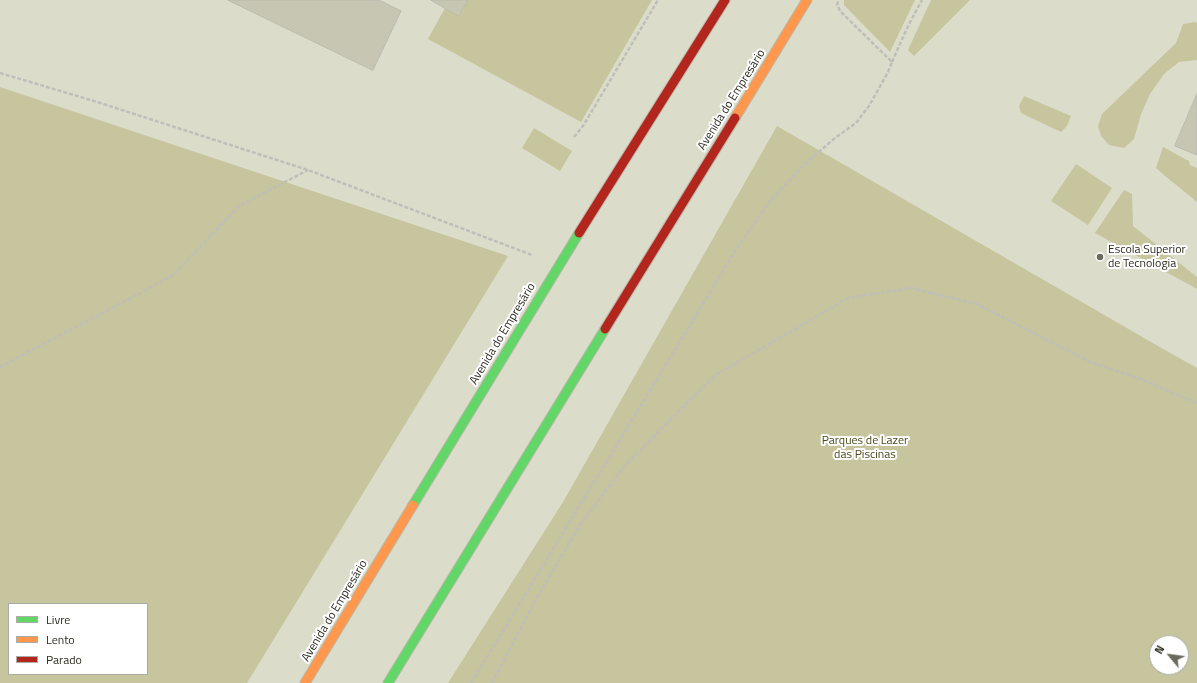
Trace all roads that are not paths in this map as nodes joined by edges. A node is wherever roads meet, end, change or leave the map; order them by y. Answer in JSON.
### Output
{"nodes":[{"id":1,"x":725,"y":0,"type":"edge"},
{"id":2,"x":807,"y":0,"type":"edge"},
{"id":3,"x":306,"y":683,"type":"edge"},
{"id":4,"x":388,"y":683,"type":"edge"}],
"edges":[{"from":1,"to":3,"type":"street","name":"Avenida do Empresário"},
{"from":2,"to":4,"type":"street","name":"Avenida do Empresário"}]}
